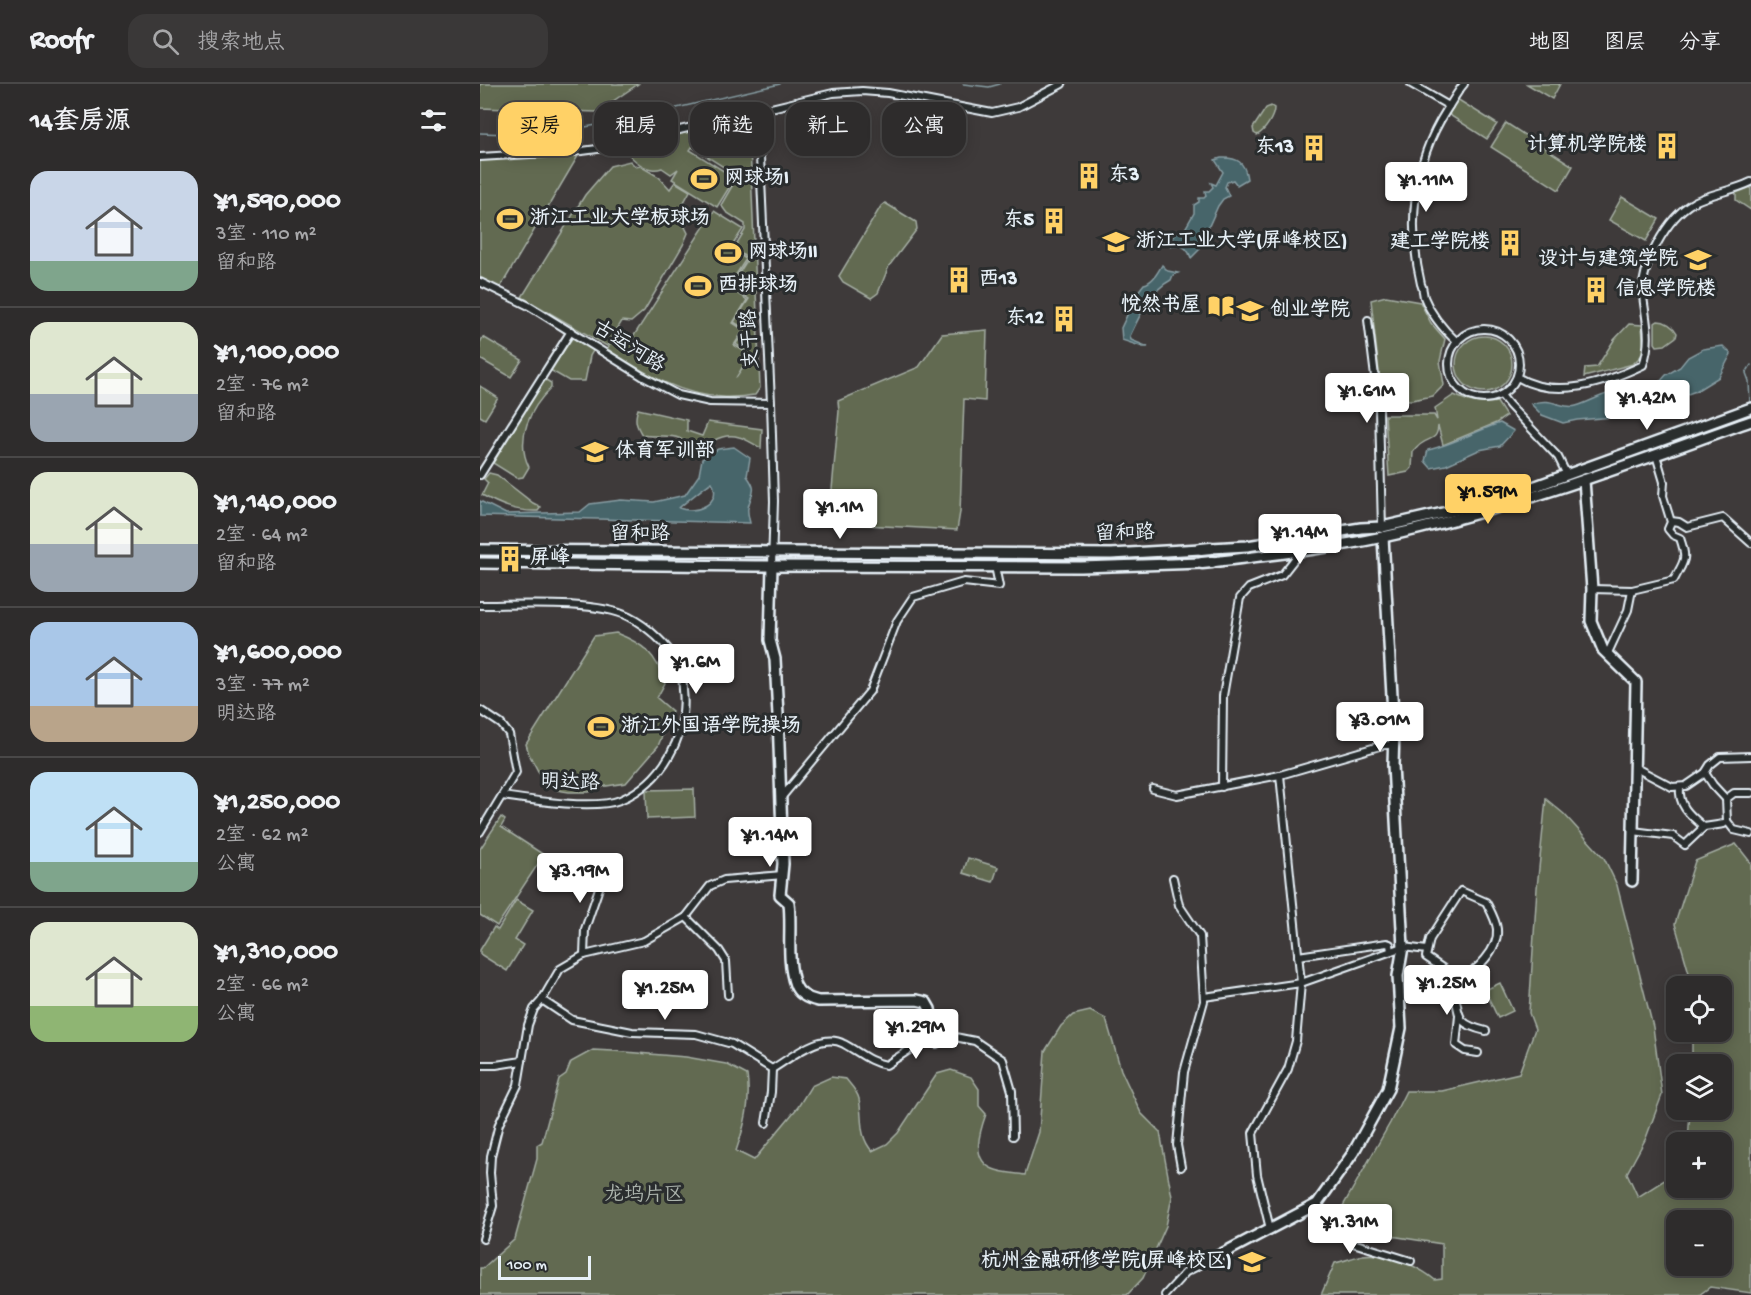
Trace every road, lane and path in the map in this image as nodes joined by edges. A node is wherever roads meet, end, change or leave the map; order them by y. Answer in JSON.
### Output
{"nodes":[{"id":1,"x":1062,"y":84,"type":"edge"},
{"id":2,"x":1411,"y":84,"type":"edge"},
{"id":3,"x":1464,"y":84,"type":"edge"},
{"id":4,"x":1449,"y":106,"type":"junction"},
{"id":5,"x":774,"y":108,"type":"edge"},
{"id":6,"x":690,"y":128,"type":"edge"},
{"id":7,"x":480,"y":156,"type":"edge"},
{"id":8,"x":760,"y":156,"type":"edge"},
{"id":9,"x":1751,"y":182,"type":"edge"},
{"id":10,"x":480,"y":282,"type":"edge"},
{"id":11,"x":1368,"y":320,"type":"dead end"},
{"id":12,"x":571,"y":331,"type":"junction"},
{"id":13,"x":1456,"y":342,"type":"junction"},
{"id":14,"x":1516,"y":377,"type":"junction"},
{"id":15,"x":1501,"y":395,"type":"junction"},
{"id":16,"x":771,"y":403,"type":"junction"},
{"id":17,"x":1751,"y":408,"type":"edge"},
{"id":18,"x":1751,"y":421,"type":"edge"},
{"id":19,"x":1656,"y":455,"type":"junction"},
{"id":20,"x":480,"y":475,"type":"edge"},
{"id":21,"x":1567,"y":475,"type":"junction"},
{"id":22,"x":1584,"y":480,"type":"junction"},
{"id":23,"x":1671,"y":521,"type":"junction"},
{"id":24,"x":1382,"y":532,"type":"junction"},
{"id":25,"x":1751,"y":543,"type":"edge"},
{"id":26,"x":480,"y":550,"type":"edge"},
{"id":27,"x":1300,"y":552,"type":"junction"},
{"id":28,"x":773,"y":553,"type":"junction"},
{"id":29,"x":480,"y":563,"type":"edge"},
{"id":30,"x":772,"y":566,"type":"junction"},
{"id":31,"x":995,"y":566,"type":"junction"},
{"id":32,"x":1592,"y":589,"type":"junction"},
{"id":33,"x":1632,"y":590,"type":"junction"},
{"id":34,"x":480,"y":605,"type":"edge"},
{"id":35,"x":1607,"y":655,"type":"junction"},
{"id":36,"x":480,"y":710,"type":"edge"},
{"id":37,"x":1394,"y":745,"type":"junction"},
{"id":38,"x":1751,"y":756,"type":"edge"},
{"id":39,"x":1634,"y":767,"type":"junction"},
{"id":40,"x":1705,"y":773,"type":"junction"},
{"id":41,"x":1280,"y":776,"type":"junction"},
{"id":42,"x":1222,"y":787,"type":"junction"},
{"id":43,"x":1680,"y":787,"type":"junction"},
{"id":44,"x":1153,"y":789,"type":"dead end"},
{"id":45,"x":1751,"y":793,"type":"edge"},
{"id":46,"x":502,"y":796,"type":"junction"},
{"id":47,"x":781,"y":798,"type":"junction"},
{"id":48,"x":1726,"y":799,"type":"junction"},
{"id":49,"x":1727,"y":821,"type":"junction"},
{"id":50,"x":1704,"y":827,"type":"junction"},
{"id":51,"x":1633,"y":831,"type":"junction"},
{"id":52,"x":480,"y":832,"type":"edge"},
{"id":53,"x":1751,"y":834,"type":"edge"},
{"id":54,"x":609,"y":859,"type":"dead end"},
{"id":55,"x":783,"y":875,"type":"junction"},
{"id":56,"x":1173,"y":878,"type":"dead end"},
{"id":57,"x":1632,"y":881,"type":"dead end"},
{"id":58,"x":686,"y":917,"type":"junction"},
{"id":59,"x":1402,"y":947,"type":"junction"},
{"id":60,"x":1427,"y":950,"type":"junction"},
{"id":61,"x":1391,"y":951,"type":"junction"},
{"id":62,"x":584,"y":955,"type":"junction"},
{"id":63,"x":1298,"y":956,"type":"junction"},
{"id":64,"x":1460,"y":981,"type":"junction"},
{"id":65,"x":1300,"y":983,"type":"junction"},
{"id":66,"x":728,"y":995,"type":"dead end"},
{"id":67,"x":1204,"y":997,"type":"junction"},
{"id":68,"x":542,"y":1000,"type":"junction"},
{"id":69,"x":1459,"y":1015,"type":"junction"},
{"id":70,"x":1486,"y":1031,"type":"dead end"},
{"id":71,"x":935,"y":1038,"type":"junction"},
{"id":72,"x":1478,"y":1053,"type":"dead end"},
{"id":73,"x":522,"y":1061,"type":"junction"},
{"id":74,"x":480,"y":1065,"type":"edge"},
{"id":75,"x":772,"y":1069,"type":"junction"},
{"id":76,"x":766,"y":1123,"type":"dead end"},
{"id":77,"x":1013,"y":1136,"type":"dead end"},
{"id":78,"x":1181,"y":1167,"type":"dead end"},
{"id":79,"x":1317,"y":1204,"type":"junction"},
{"id":80,"x":1270,"y":1229,"type":"junction"},
{"id":81,"x":483,"y":1239,"type":"dead end"},
{"id":82,"x":1216,"y":1257,"type":"joint"},
{"id":83,"x":1411,"y":1261,"type":"dead end"},
{"id":84,"x":1165,"y":1295,"type":"edge"}],
"edges":[{"from":1,"to":5,"type":"street"},
{"from":2,"to":4,"type":"street"},
{"from":3,"to":4,"type":"street"},
{"from":4,"to":13,"type":"street"},
{"from":6,"to":7,"type":"street"},
{"from":8,"to":16,"type":"street","name":"支干路"},
{"from":9,"to":14,"type":"street"},
{"from":10,"to":12,"type":"street","name":"古运河路"},
{"from":11,"to":24,"type":"street"},
{"from":12,"to":16,"type":"street","name":"古运河路"},
{"from":12,"to":20,"type":"street"},
{"from":13,"to":14,"type":"street"},
{"from":13,"to":15,"type":"street"},
{"from":14,"to":15,"type":"street"},
{"from":15,"to":21,"type":"street"},
{"from":16,"to":28,"type":"street","name":"支干路"},
{"from":17,"to":21,"type":"main road","name":"留和路"},
{"from":18,"to":19,"type":"main road","name":"留和路"},
{"from":19,"to":22,"type":"main road","name":"留和路"},
{"from":19,"to":23,"type":"street"},
{"from":21,"to":24,"type":"main road","name":"留和路"},
{"from":22,"to":24,"type":"main road","name":"留和路"},
{"from":22,"to":32,"type":"main road"},
{"from":23,"to":25,"type":"street"},
{"from":23,"to":33,"type":"street"},
{"from":24,"to":27,"type":"main road","name":"留和路"},
{"from":24,"to":28,"type":"main road","name":"留和路"},
{"from":24,"to":37,"type":"main road"},
{"from":26,"to":28,"type":"main road","name":"留和路"},
{"from":27,"to":31,"type":"main road","name":"留和路"},
{"from":27,"to":42,"type":"street"},
{"from":28,"to":30,"type":"street","name":"支干路"},
{"from":29,"to":30,"type":"main road","name":"留和路"},
{"from":30,"to":31,"type":"main road","name":"留和路"},
{"from":30,"to":47,"type":"main road"},
{"from":31,"to":47,"type":"street"},
{"from":32,"to":33,"type":"street"},
{"from":32,"to":35,"type":"main road"},
{"from":33,"to":35,"type":"street"},
{"from":34,"to":46,"type":"street","name":"明达路"},
{"from":35,"to":39,"type":"main road"},
{"from":36,"to":46,"type":"street"},
{"from":37,"to":41,"type":"street"},
{"from":37,"to":59,"type":"main road"},
{"from":38,"to":40,"type":"street"},
{"from":39,"to":43,"type":"street"},
{"from":39,"to":51,"type":"main road"},
{"from":40,"to":43,"type":"street"},
{"from":40,"to":48,"type":"street"},
{"from":41,"to":42,"type":"street"},
{"from":41,"to":63,"type":"street"},
{"from":42,"to":44,"type":"street"},
{"from":43,"to":50,"type":"street"},
{"from":45,"to":48,"type":"street"},
{"from":46,"to":52,"type":"street"},
{"from":47,"to":55,"type":"main road"},
{"from":48,"to":49,"type":"street"},
{"from":49,"to":50,"type":"street"},
{"from":49,"to":53,"type":"street"},
{"from":50,"to":51,"type":"street"},
{"from":51,"to":57,"type":"main road"},
{"from":54,"to":62,"type":"street"},
{"from":55,"to":58,"type":"street"},
{"from":55,"to":71,"type":"main road"},
{"from":56,"to":67,"type":"street"},
{"from":58,"to":62,"type":"street"},
{"from":58,"to":66,"type":"street"},
{"from":59,"to":60,"type":"street"},
{"from":59,"to":61,"type":"street"},
{"from":59,"to":79,"type":"main road"},
{"from":60,"to":64,"type":"street"},
{"from":60,"to":64,"type":"street"},
{"from":61,"to":63,"type":"street"},
{"from":61,"to":65,"type":"street"},
{"from":62,"to":68,"type":"street"},
{"from":63,"to":65,"type":"street"},
{"from":64,"to":69,"type":"street"},
{"from":65,"to":67,"type":"street"},
{"from":65,"to":80,"type":"street"},
{"from":67,"to":78,"type":"street"},
{"from":68,"to":73,"type":"street"},
{"from":68,"to":75,"type":"street"},
{"from":69,"to":70,"type":"street"},
{"from":69,"to":72,"type":"street"},
{"from":71,"to":75,"type":"street"},
{"from":71,"to":77,"type":"street"},
{"from":73,"to":74,"type":"street"},
{"from":73,"to":81,"type":"street"},
{"from":75,"to":76,"type":"street"},
{"from":79,"to":80,"type":"main road"},
{"from":79,"to":83,"type":"street"},
{"from":80,"to":82,"type":"main road"},
{"from":82,"to":84,"type":"street"}]}
